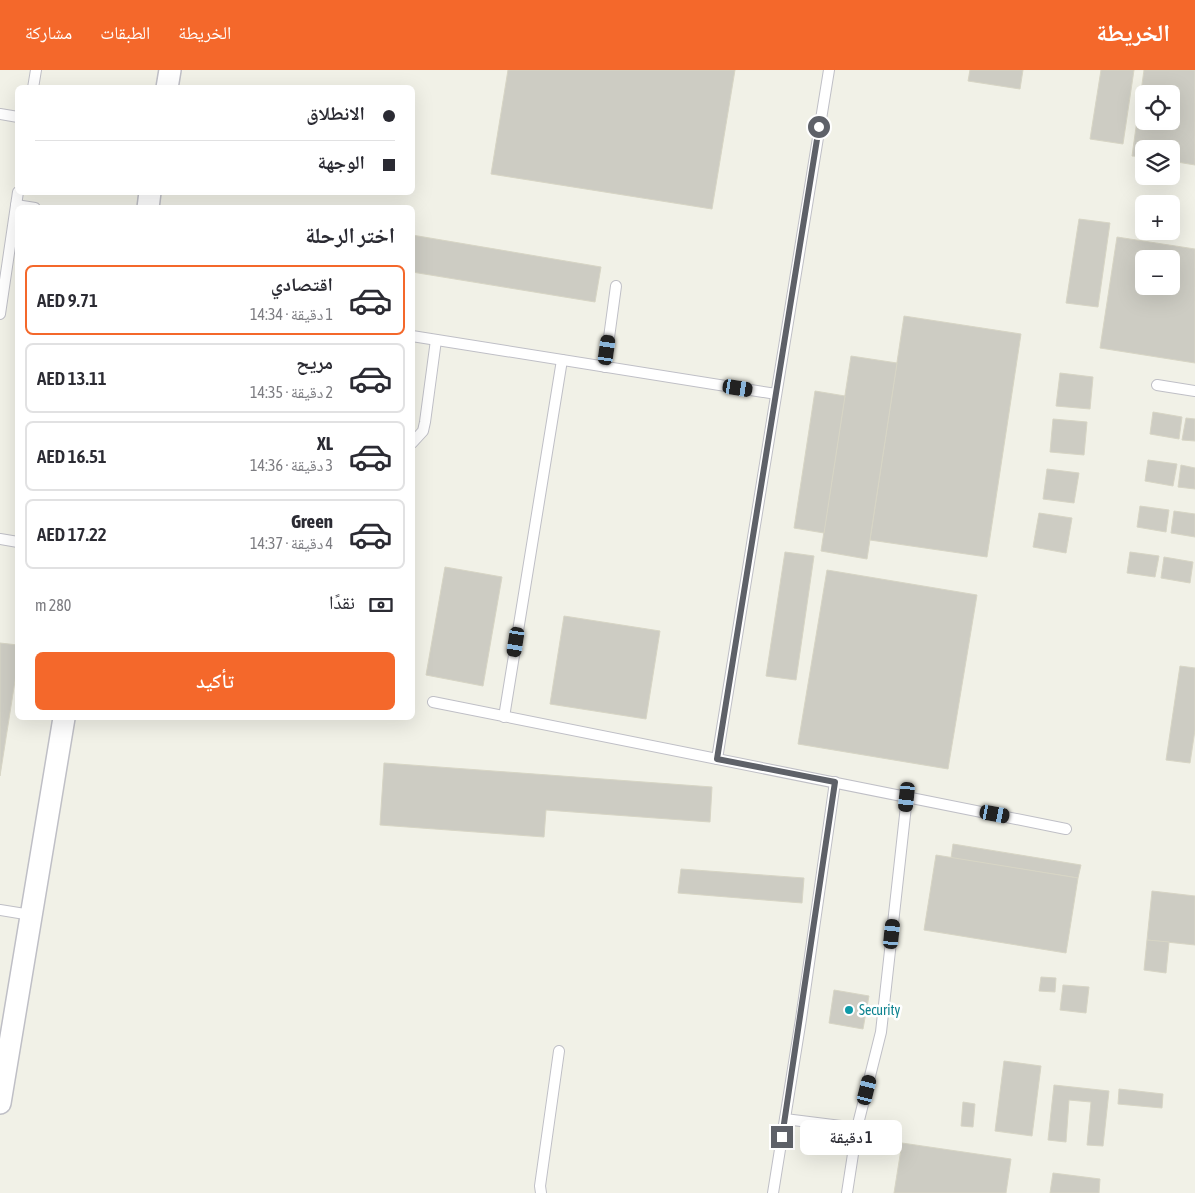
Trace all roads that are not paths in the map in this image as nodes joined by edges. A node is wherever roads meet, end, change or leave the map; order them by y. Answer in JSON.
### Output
{"nodes":[{"id":1,"x":36,"y":70,"type":"edge"},
{"id":2,"x":170,"y":70,"type":"edge"},
{"id":3,"x":829,"y":70,"type":"edge"},
{"id":4,"x":34,"y":85,"type":"edge"},
{"id":5,"x":168,"y":85,"type":"edge"},
{"id":6,"x":0,"y":114,"type":"edge"},
{"id":7,"x":15,"y":116,"type":"edge"},
{"id":8,"x":18,"y":195,"type":"edge"},
{"id":9,"x":16,"y":205,"type":"edge"},
{"id":10,"x":15,"y":210,"type":"edge"},
{"id":11,"x":3,"y":272,"type":"edge"},
{"id":12,"x":616,"y":286,"type":"dead end"},
{"id":13,"x":0,"y":314,"type":"edge"},
{"id":14,"x":415,"y":336,"type":"edge"},
{"id":15,"x":436,"y":340,"type":"junction"},
{"id":16,"x":562,"y":360,"type":"junction"},
{"id":17,"x":605,"y":366,"type":"junction"},
{"id":18,"x":1157,"y":385,"type":"dead end"},
{"id":19,"x":1195,"y":391,"type":"edge"},
{"id":20,"x":776,"y":394,"type":"junction"},
{"id":21,"x":415,"y":440,"type":"edge"},
{"id":22,"x":0,"y":539,"type":"edge"},
{"id":23,"x":15,"y":542,"type":"edge"},
{"id":24,"x":433,"y":702,"type":"dead end"},
{"id":25,"x":504,"y":717,"type":"junction"},
{"id":26,"x":64,"y":720,"type":"edge"},
{"id":27,"x":717,"y":759,"type":"junction"},
{"id":28,"x":835,"y":782,"type":"junction"},
{"id":29,"x":907,"y":797,"type":"junction"},
{"id":30,"x":1066,"y":828,"type":"dead end"},
{"id":31,"x":0,"y":910,"type":"edge"},
{"id":32,"x":31,"y":915,"type":"junction"},
{"id":33,"x":559,"y":1051,"type":"dead end"},
{"id":34,"x":0,"y":1103,"type":"edge"},
{"id":35,"x":785,"y":1119,"type":"junction"},
{"id":36,"x":857,"y":1128,"type":"junction"},
{"id":37,"x":542,"y":1193,"type":"edge"},
{"id":38,"x":773,"y":1193,"type":"edge"},
{"id":39,"x":847,"y":1193,"type":"edge"}],
"edges":[{"from":1,"to":4,"type":"lane"},
{"from":2,"to":5,"type":"street"},
{"from":3,"to":20,"type":"lane"},
{"from":6,"to":7,"type":"lane"},
{"from":8,"to":9,"type":"lane"},
{"from":10,"to":11,"type":"lane"},
{"from":11,"to":13,"type":"lane"},
{"from":12,"to":17,"type":"lane"},
{"from":14,"to":15,"type":"lane"},
{"from":15,"to":16,"type":"lane"},
{"from":15,"to":21,"type":"lane"},
{"from":16,"to":17,"type":"lane"},
{"from":16,"to":25,"type":"lane"},
{"from":17,"to":20,"type":"lane"},
{"from":18,"to":19,"type":"lane"},
{"from":20,"to":27,"type":"lane"},
{"from":22,"to":23,"type":"lane"},
{"from":24,"to":25,"type":"lane"},
{"from":25,"to":27,"type":"lane"},
{"from":26,"to":32,"type":"street"},
{"from":27,"to":28,"type":"lane"},
{"from":28,"to":29,"type":"lane"},
{"from":28,"to":35,"type":"lane"},
{"from":29,"to":30,"type":"lane"},
{"from":29,"to":36,"type":"lane"},
{"from":31,"to":32,"type":"lane"},
{"from":32,"to":34,"type":"street"},
{"from":33,"to":37,"type":"lane"},
{"from":35,"to":36,"type":"lane"},
{"from":35,"to":38,"type":"lane"},
{"from":36,"to":39,"type":"lane"}]}
